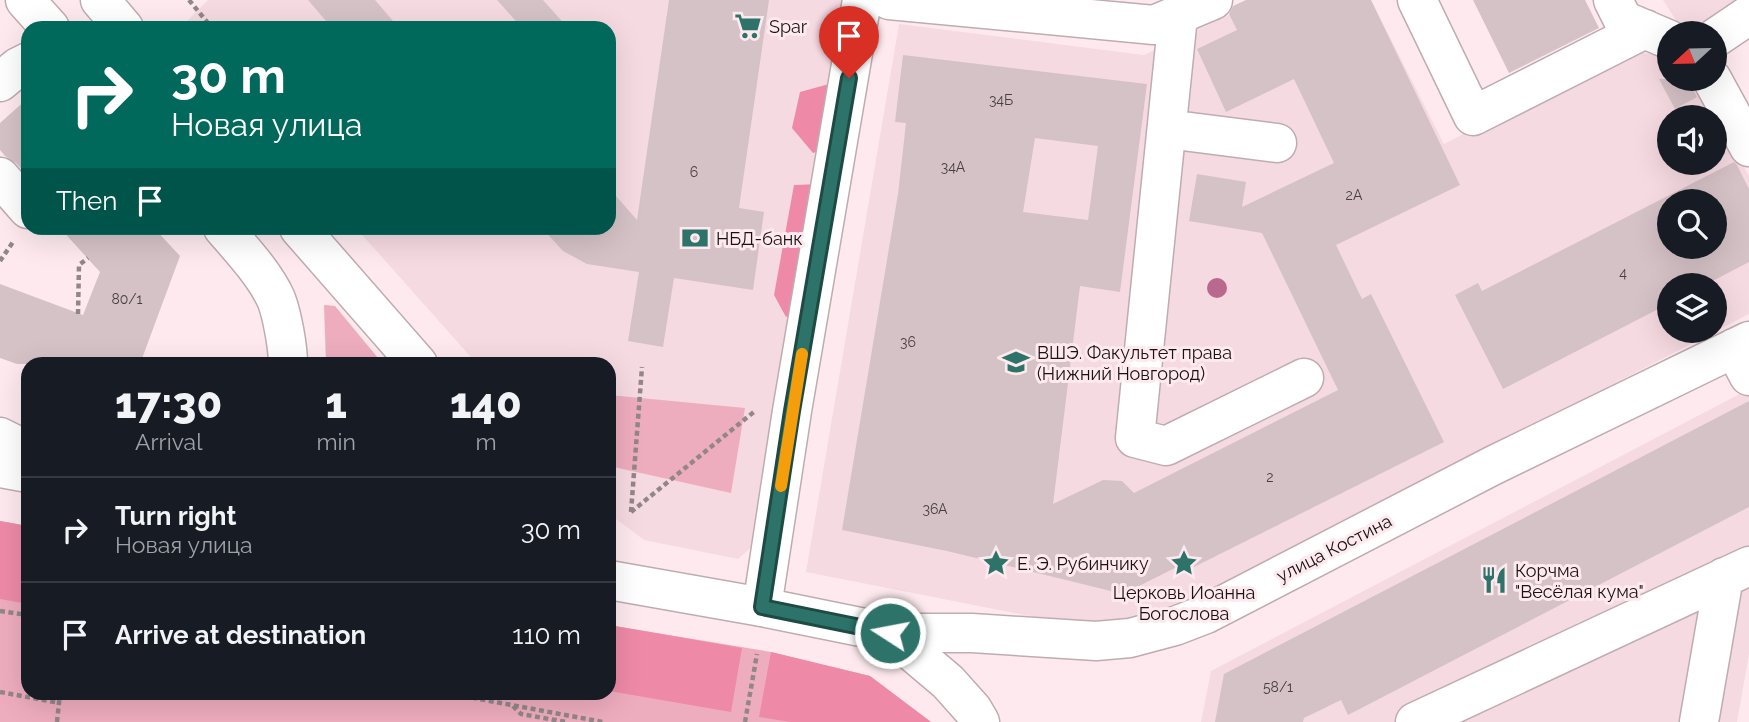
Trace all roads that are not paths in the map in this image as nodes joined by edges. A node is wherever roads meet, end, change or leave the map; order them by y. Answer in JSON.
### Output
{"nodes":[{"id":1,"x":25,"y":0,"type":"edge"},
{"id":2,"x":100,"y":0,"type":"edge"},
{"id":3,"x":862,"y":0,"type":"edge"},
{"id":4,"x":889,"y":0,"type":"edge"},
{"id":5,"x":1213,"y":0,"type":"edge"},
{"id":6,"x":1417,"y":0,"type":"edge"},
{"id":7,"x":1613,"y":0,"type":"edge"},
{"id":8,"x":1025,"y":6,"type":"edge"},
{"id":9,"x":1749,"y":15,"type":"edge"},
{"id":10,"x":1178,"y":16,"type":"junction"},
{"id":11,"x":44,"y":21,"type":"edge"},
{"id":12,"x":118,"y":21,"type":"edge"},
{"id":13,"x":1727,"y":29,"type":"edge"},
{"id":14,"x":1657,"y":34,"type":"edge"},
{"id":15,"x":21,"y":65,"type":"edge"},
{"id":16,"x":0,"y":82,"type":"edge"},
{"id":17,"x":1719,"y":91,"type":"edge"},
{"id":18,"x":1167,"y":129,"type":"junction"},
{"id":19,"x":1277,"y":143,"type":"dead end"},
{"id":20,"x":1749,"y":147,"type":"edge"},
{"id":21,"x":0,"y":177,"type":"edge"},
{"id":22,"x":21,"y":201,"type":"edge"},
{"id":23,"x":229,"y":235,"type":"edge"},
{"id":24,"x":305,"y":235,"type":"edge"},
{"id":25,"x":1744,"y":355,"type":"edge"},
{"id":26,"x":288,"y":357,"type":"edge"},
{"id":27,"x":412,"y":357,"type":"edge"},
{"id":28,"x":1304,"y":378,"type":"dead end"},
{"id":29,"x":0,"y":437,"type":"edge"},
{"id":30,"x":21,"y":448,"type":"edge"},
{"id":31,"x":0,"y":468,"type":"edge"},
{"id":32,"x":21,"y":472,"type":"edge"},
{"id":33,"x":616,"y":562,"type":"edge"},
{"id":34,"x":1737,"y":572,"type":"edge"},
{"id":35,"x":616,"y":581,"type":"edge"},
{"id":36,"x":671,"y":592,"type":"junction"},
{"id":37,"x":762,"y":607,"type":"junction"},
{"id":38,"x":890,"y":633,"type":"junction"},
{"id":39,"x":980,"y":722,"type":"edge"},
{"id":40,"x":1415,"y":722,"type":"edge"},
{"id":41,"x":1699,"y":722,"type":"edge"}],
"edges":[{"from":1,"to":11,"type":"street"},
{"from":2,"to":12,"type":"street"},
{"from":3,"to":37,"type":"street"},
{"from":4,"to":8,"type":"street"},
{"from":5,"to":10,"type":"street"},
{"from":6,"to":14,"type":"street"},
{"from":7,"to":14,"type":"street"},
{"from":8,"to":10,"type":"street"},
{"from":9,"to":13,"type":"street"},
{"from":10,"to":18,"type":"street"},
{"from":15,"to":16,"type":"street"},
{"from":17,"to":20,"type":"street"},
{"from":18,"to":19,"type":"street"},
{"from":18,"to":28,"type":"street"},
{"from":21,"to":22,"type":"street"},
{"from":23,"to":26,"type":"street"},
{"from":24,"to":27,"type":"street"},
{"from":25,"to":38,"type":"street","name":"улица Костина"},
{"from":29,"to":30,"type":"street"},
{"from":31,"to":32,"type":"street"},
{"from":33,"to":36,"type":"street"},
{"from":34,"to":40,"type":"street"},
{"from":34,"to":41,"type":"street"},
{"from":35,"to":36,"type":"street","name":"улица Костина"},
{"from":36,"to":37,"type":"street","name":"улица Костина"},
{"from":37,"to":38,"type":"street","name":"улица Костина"},
{"from":38,"to":39,"type":"street"}]}
